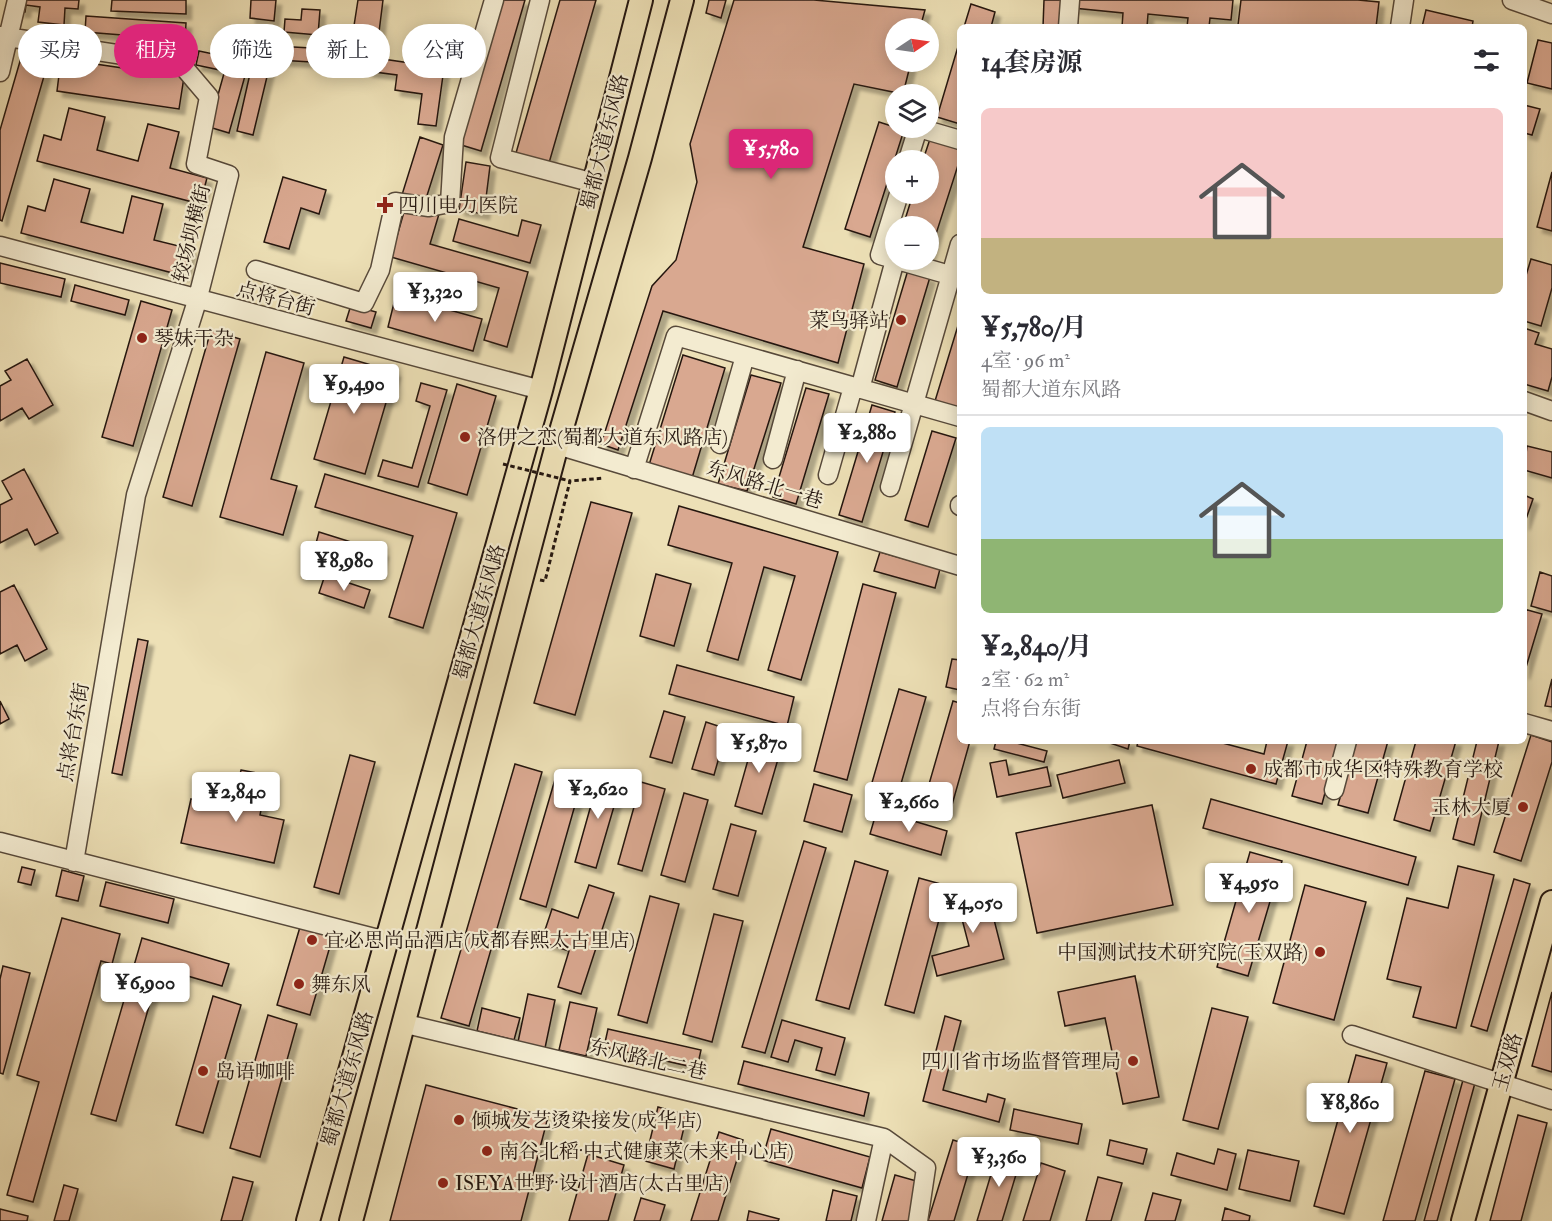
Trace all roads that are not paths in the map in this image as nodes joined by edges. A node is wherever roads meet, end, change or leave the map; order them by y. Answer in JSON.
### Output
{"nodes":[{"id":1,"x":17,"y":0,"type":"edge"},
{"id":2,"x":494,"y":0,"type":"edge"},
{"id":3,"x":540,"y":0,"type":"edge"},
{"id":4,"x":641,"y":0,"type":"edge"},
{"id":5,"x":682,"y":0,"type":"edge"},
{"id":6,"x":1070,"y":0,"type":"edge"},
{"id":7,"x":1404,"y":0,"type":"edge"},
{"id":8,"x":1512,"y":0,"type":"edge"},
{"id":9,"x":1552,"y":14,"type":"edge"},
{"id":10,"x":1068,"y":24,"type":"edge"},
{"id":11,"x":1400,"y":24,"type":"edge"},
{"id":12,"x":4,"y":37,"type":"edge"},
{"id":13,"x":0,"y":72,"type":"edge"},
{"id":14,"x":939,"y":134,"type":"edge"},
{"id":15,"x":957,"y":139,"type":"edge"},
{"id":16,"x":594,"y":183,"type":"junction"},
{"id":17,"x":885,"y":239,"type":"edge"},
{"id":18,"x":0,"y":246,"type":"edge"},
{"id":19,"x":885,"y":257,"type":"edge"},
{"id":20,"x":256,"y":270,"type":"dead end"},
{"id":21,"x":892,"y":270,"type":"edge"},
{"id":22,"x":930,"y":270,"type":"edge"},
{"id":23,"x":955,"y":277,"type":"edge"},
{"id":24,"x":197,"y":301,"type":"junction"},
{"id":25,"x":745,"y":356,"type":"junction"},
{"id":26,"x":796,"y":370,"type":"junction"},
{"id":27,"x":856,"y":388,"type":"junction"},
{"id":28,"x":540,"y":390,"type":"junction"},
{"id":29,"x":1527,"y":402,"type":"edge"},
{"id":30,"x":914,"y":404,"type":"junction"},
{"id":31,"x":1552,"y":411,"type":"edge"},
{"id":32,"x":957,"y":416,"type":"edge"},
{"id":33,"x":720,"y":444,"type":"dead end"},
{"id":34,"x":557,"y":445,"type":"junction"},
{"id":35,"x":773,"y":459,"type":"dead end"},
{"id":36,"x":634,"y":469,"type":"junction"},
{"id":37,"x":828,"y":475,"type":"dead end"},
{"id":38,"x":890,"y":487,"type":"dead end"},
{"id":39,"x":957,"y":565,"type":"edge"},
{"id":40,"x":1527,"y":724,"type":"edge"},
{"id":41,"x":1552,"y":731,"type":"edge"},
{"id":42,"x":1346,"y":744,"type":"edge"},
{"id":43,"x":1334,"y":790,"type":"dead end"},
{"id":44,"x":0,"y":842,"type":"edge"},
{"id":45,"x":74,"y":862,"type":"junction"},
{"id":46,"x":1552,"y":902,"type":"edge"},
{"id":47,"x":386,"y":941,"type":"junction"},
{"id":48,"x":1552,"y":957,"type":"edge"},
{"id":49,"x":402,"y":1023,"type":"junction"},
{"id":50,"x":1352,"y":1035,"type":"dead end"},
{"id":51,"x":1508,"y":1085,"type":"junction"},
{"id":52,"x":1552,"y":1100,"type":"edge"},
{"id":53,"x":884,"y":1138,"type":"junction"},
{"id":54,"x":308,"y":1220,"type":"edge"},
{"id":55,"x":351,"y":1221,"type":"edge"},
{"id":56,"x":866,"y":1221,"type":"edge"},
{"id":57,"x":918,"y":1221,"type":"edge"},
{"id":58,"x":1463,"y":1221,"type":"edge"},
{"id":59,"x":1478,"y":1221,"type":"edge"}],
"edges":[{"from":1,"to":12,"type":"street"},
{"from":2,"to":20,"type":"street"},
{"from":3,"to":16,"type":"street"},
{"from":4,"to":16,"type":"main road","name":"蜀都大道东风路"},
{"from":5,"to":34,"type":"main road","name":"蜀都大道东风路"},
{"from":6,"to":10,"type":"street"},
{"from":7,"to":11,"type":"street"},
{"from":8,"to":9,"type":"street"},
{"from":12,"to":13,"type":"street"},
{"from":12,"to":24,"type":"street","name":"较场坝横街"},
{"from":14,"to":15,"type":"street"},
{"from":16,"to":28,"type":"main road","name":"蜀都大道东风路"},
{"from":17,"to":19,"type":"street"},
{"from":18,"to":24,"type":"street","name":"点将台街"},
{"from":21,"to":27,"type":"street"},
{"from":22,"to":23,"type":"street"},
{"from":23,"to":30,"type":"street"},
{"from":24,"to":28,"type":"street","name":"点将台街"},
{"from":24,"to":45,"type":"street","name":"点将台东街"},
{"from":25,"to":26,"type":"street"},
{"from":25,"to":33,"type":"street"},
{"from":25,"to":36,"type":"street"},
{"from":26,"to":27,"type":"street"},
{"from":26,"to":35,"type":"street"},
{"from":27,"to":30,"type":"street"},
{"from":27,"to":37,"type":"street"},
{"from":28,"to":47,"type":"main road","name":"蜀都大道东风路"},
{"from":29,"to":31,"type":"street"},
{"from":30,"to":32,"type":"street"},
{"from":30,"to":38,"type":"street"},
{"from":34,"to":36,"type":"street","name":"东风路北一巷"},
{"from":34,"to":49,"type":"main road","name":"蜀都大道东风路"},
{"from":36,"to":39,"type":"street","name":"东风路北一巷"},
{"from":40,"to":41,"type":"street"},
{"from":42,"to":43,"type":"street"},
{"from":44,"to":45,"type":"street"},
{"from":45,"to":47,"type":"street"},
{"from":46,"to":51,"type":"main road","name":"玉双路"},
{"from":47,"to":54,"type":"main road","name":"蜀都大道东风路"},
{"from":48,"to":51,"type":"main road","name":"玉双路"},
{"from":49,"to":53,"type":"street","name":"东风路北二巷"},
{"from":49,"to":55,"type":"main road","name":"蜀都大道东风路"},
{"from":50,"to":51,"type":"street"},
{"from":51,"to":52,"type":"street"},
{"from":51,"to":58,"type":"main road","name":"玉双路"},
{"from":51,"to":59,"type":"main road","name":"玉双路"},
{"from":53,"to":56,"type":"street"},
{"from":53,"to":57,"type":"street","name":"东风路北二巷"}]}
